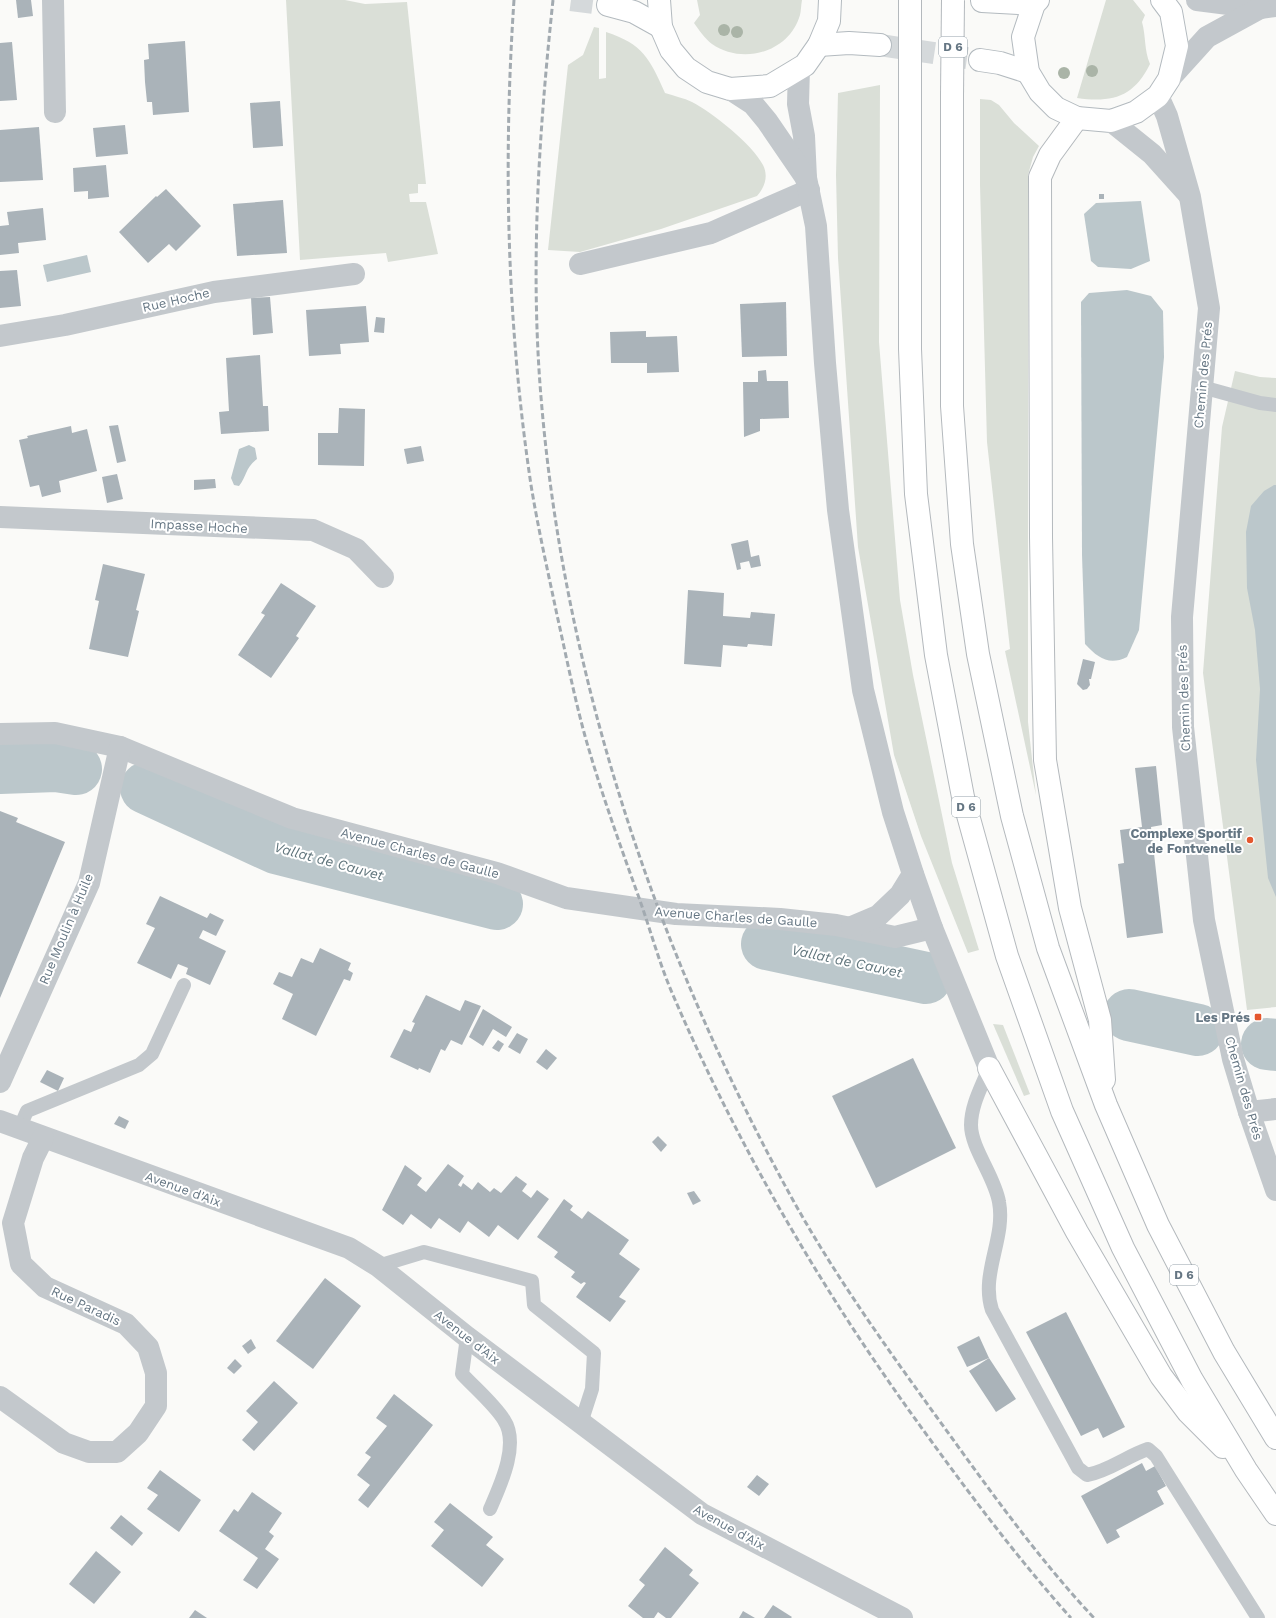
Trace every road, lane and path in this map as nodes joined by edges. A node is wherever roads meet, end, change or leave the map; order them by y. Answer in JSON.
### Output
{"nodes":[{"id":1,"x":53,"y":0,"type":"edge"},
{"id":2,"x":659,"y":0,"type":"edge"},
{"id":3,"x":830,"y":0,"type":"edge"},
{"id":4,"x":910,"y":0,"type":"edge"},
{"id":5,"x":953,"y":0,"type":"edge"},
{"id":6,"x":1162,"y":0,"type":"edge"},
{"id":7,"x":1197,"y":0,"type":"edge"},
{"id":8,"x":982,"y":1,"type":"edge"},
{"id":9,"x":1036,"y":2,"type":"edge"},
{"id":10,"x":608,"y":5,"type":"tunnel mouth"},
{"id":11,"x":1268,"y":7,"type":"edge"},
{"id":12,"x":661,"y":27,"type":"junction"},
{"id":13,"x":819,"y":45,"type":"junction"},
{"id":14,"x":880,"y":45,"type":"tunnel mouth"},
{"id":15,"x":980,"y":60,"type":"tunnel mouth"},
{"id":16,"x":799,"y":68,"type":"junction"},
{"id":17,"x":1028,"y":72,"type":"junction"},
{"id":18,"x":1163,"y":87,"type":"junction"},
{"id":19,"x":730,"y":89,"type":"junction"},
{"id":20,"x":55,"y":112,"type":"dead end"},
{"id":21,"x":1077,"y":118,"type":"junction"},
{"id":22,"x":1111,"y":121,"type":"junction"},
{"id":23,"x":808,"y":184,"type":"junction"},
{"id":24,"x":1190,"y":197,"type":"junction"},
{"id":25,"x":580,"y":264,"type":"dead end"},
{"id":26,"x":354,"y":274,"type":"dead end"},
{"id":27,"x":0,"y":336,"type":"edge"},
{"id":28,"x":1202,"y":387,"type":"junction"},
{"id":29,"x":1276,"y":404,"type":"edge"},
{"id":30,"x":0,"y":517,"type":"edge"},
{"id":31,"x":383,"y":577,"type":"dead end"},
{"id":32,"x":0,"y":734,"type":"edge"},
{"id":33,"x":118,"y":756,"type":"junction"},
{"id":34,"x":913,"y":874,"type":"junction"},
{"id":35,"x":852,"y":927,"type":"junction"},
{"id":36,"x":932,"y":928,"type":"junction"},
{"id":37,"x":184,"y":985,"type":"dead end"},
{"id":38,"x":989,"y":1068,"type":"junction"},
{"id":39,"x":0,"y":1082,"type":"edge"},
{"id":40,"x":1106,"y":1105,"type":"junction"},
{"id":41,"x":1276,"y":1109,"type":"edge"},
{"id":42,"x":1249,"y":1112,"type":"junction"},
{"id":43,"x":10,"y":1125,"type":"edge"},
{"id":44,"x":43,"y":1138,"type":"junction"},
{"id":45,"x":1276,"y":1190,"type":"edge"},
{"id":46,"x":378,"y":1266,"type":"junction"},
{"id":47,"x":467,"y":1337,"type":"junction"},
{"id":48,"x":0,"y":1397,"type":"edge"},
{"id":49,"x":581,"y":1423,"type":"junction"},
{"id":50,"x":1276,"y":1438,"type":"edge"},
{"id":51,"x":1246,"y":1470,"type":"junction"},
{"id":52,"x":490,"y":1508,"type":"dead end"},
{"id":53,"x":1276,"y":1514,"type":"edge"},
{"id":54,"x":902,"y":1618,"type":"edge"},
{"id":55,"x":1258,"y":1618,"type":"edge"}],
"edges":[{"from":1,"to":20,"type":"street"},
{"from":2,"to":12,"type":"main road"},
{"from":3,"to":13,"type":"main road"},
{"from":4,"to":51,"type":"main road","number":"D 6","bridge":true},
{"from":5,"to":40,"type":"main road","number":"D 6","bridge":true},
{"from":6,"to":18,"type":"main road"},
{"from":7,"to":11,"type":"street"},
{"from":8,"to":9,"type":"main road"},
{"from":9,"to":17,"type":"main road"},
{"from":10,"to":12,"type":"main road"},
{"from":11,"to":18,"type":"street"},
{"from":12,"to":19,"type":"main road"},
{"from":13,"to":14,"type":"main road"},
{"from":13,"to":16,"type":"main road"},
{"from":15,"to":17,"type":"main road"},
{"from":16,"to":19,"type":"main road"},
{"from":16,"to":23,"type":"street"},
{"from":17,"to":21,"type":"main road"},
{"from":18,"to":22,"type":"main road"},
{"from":18,"to":24,"type":"street","name":"Chemin des Prés"},
{"from":19,"to":23,"type":"street"},
{"from":21,"to":22,"type":"main road"},
{"from":21,"to":40,"type":"main road"},
{"from":22,"to":24,"type":"street"},
{"from":23,"to":25,"type":"street"},
{"from":23,"to":34,"type":"street"},
{"from":24,"to":28,"type":"street","name":"Chemin des Prés"},
{"from":26,"to":27,"type":"street","name":"Rue Hoche"},
{"from":28,"to":29,"type":"lane"},
{"from":28,"to":42,"type":"street","name":"Chemin des Prés"},
{"from":30,"to":31,"type":"street","name":"Impasse Hoche"},
{"from":32,"to":33,"type":"street","name":"Avenue Charles de Gaulle"},
{"from":33,"to":35,"type":"street","name":"Avenue Charles de Gaulle"},
{"from":33,"to":39,"type":"street","name":"Rue Moulin à Huile"},
{"from":34,"to":35,"type":"street","name":"Avenue Charles de Gaulle"},
{"from":34,"to":36,"type":"street"},
{"from":35,"to":36,"type":"street","name":"Avenue Charles de Gaulle"},
{"from":36,"to":38,"type":"street"},
{"from":37,"to":43,"type":"lane"},
{"from":38,"to":51,"type":"main road"},
{"from":38,"to":55,"type":"lane"},
{"from":40,"to":50,"type":"main road","number":"D 6"},
{"from":41,"to":42,"type":"street"},
{"from":42,"to":45,"type":"street","name":"Chemin des Prés"},
{"from":43,"to":44,"type":"street","name":"Avenue d'Aix"},
{"from":44,"to":46,"type":"street","name":"Avenue d'Aix"},
{"from":44,"to":48,"type":"street","name":"Rue Paradis"},
{"from":46,"to":47,"type":"street","name":"Avenue d'Aix"},
{"from":46,"to":49,"type":"lane"},
{"from":47,"to":49,"type":"street","name":"Avenue d'Aix"},
{"from":47,"to":52,"type":"lane"},
{"from":49,"to":54,"type":"street","name":"Avenue d'Aix"},
{"from":51,"to":53,"type":"main road","number":"D 6"}]}
